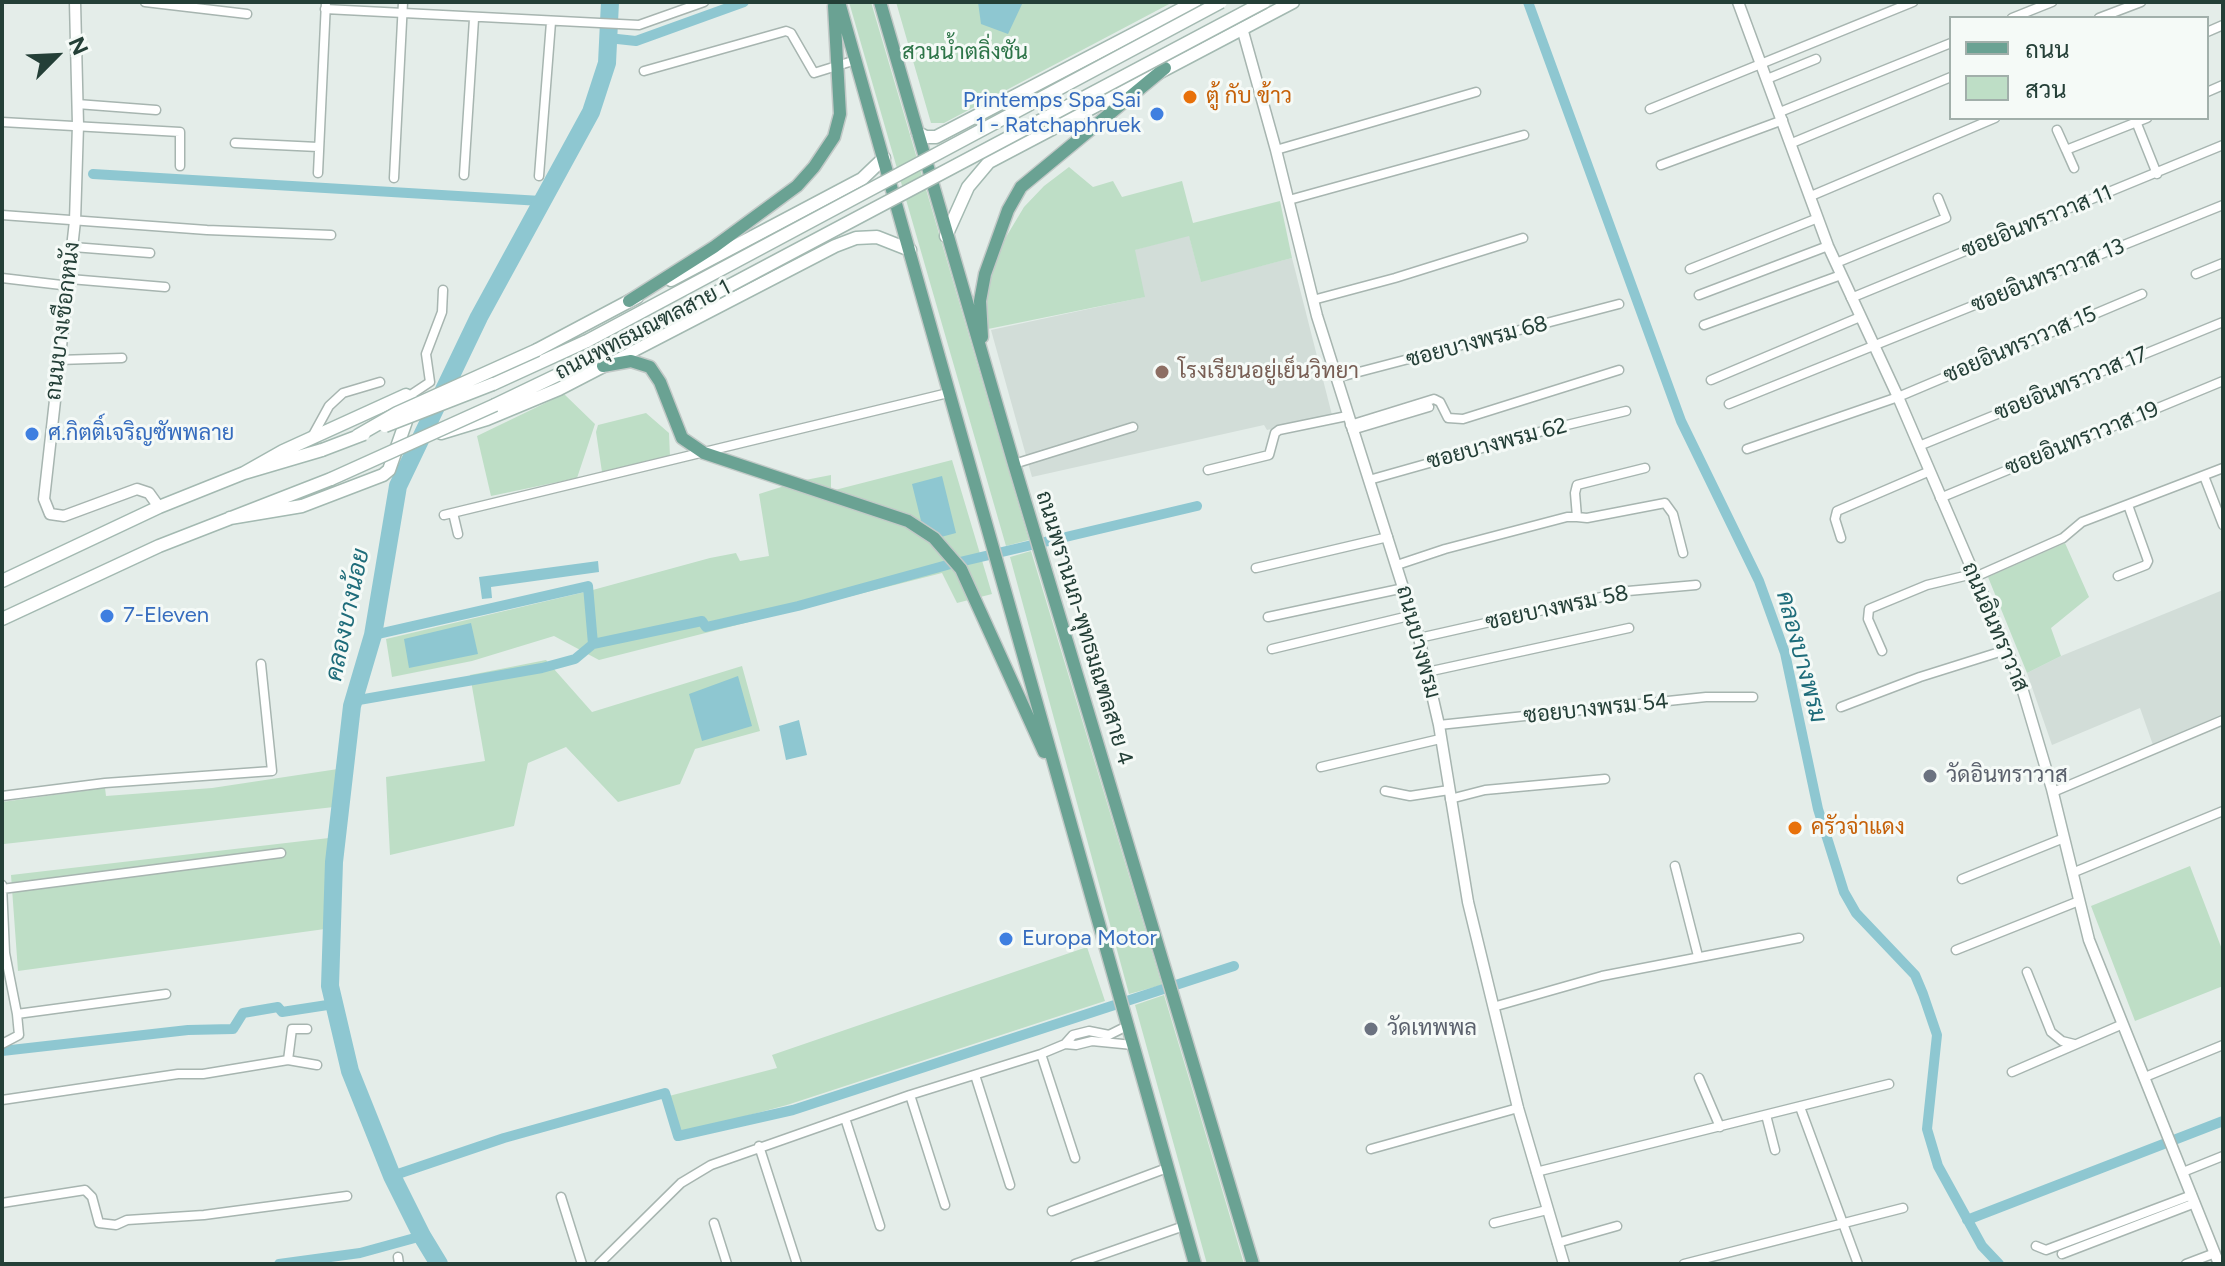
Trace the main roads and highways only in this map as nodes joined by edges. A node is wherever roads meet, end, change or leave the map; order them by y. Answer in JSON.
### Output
{"nodes":[{"id":1,"x":836,"y":2,"type":"edge"},
{"id":2,"x":880,"y":2,"type":"edge"},
{"id":3,"x":1195,"y":2,"type":"edge"},
{"id":4,"x":1221,"y":2,"type":"edge"},
{"id":5,"x":1264,"y":2,"type":"edge"},
{"id":6,"x":1293,"y":2,"type":"edge"},
{"id":7,"x":1165,"y":68,"type":"junction"},
{"id":8,"x":1031,"y":89,"type":"junction"},
{"id":9,"x":918,"y":133,"type":"junction"},
{"id":10,"x":1046,"y":133,"type":"junction"},
{"id":11,"x":884,"y":158,"type":"junction"},
{"id":12,"x":781,"y":222,"type":"junction"},
{"id":13,"x":946,"y":236,"type":"junction"},
{"id":14,"x":910,"y":250,"type":"junction"},
{"id":15,"x":794,"y":267,"type":"junction"},
{"id":16,"x":629,"y":301,"type":"junction"},
{"id":17,"x":983,"y":358,"type":"junction"},
{"id":18,"x":599,"y":361,"type":"junction"},
{"id":19,"x":431,"y":435,"type":"junction"},
{"id":20,"x":357,"y":436,"type":"junction"},
{"id":21,"x":244,"y":473,"type":"junction"},
{"id":22,"x":230,"y":518,"type":"junction"},
{"id":23,"x":2,"y":581,"type":"edge"},
{"id":24,"x":2,"y":619,"type":"edge"},
{"id":25,"x":1060,"y":788,"type":"junction"},
{"id":26,"x":1195,"y":1264,"type":"edge"},
{"id":27,"x":1253,"y":1264,"type":"edge"}],
"edges":[{"from":1,"to":11,"type":"main road"},
{"from":1,"to":16,"type":"main road"},
{"from":2,"to":9,"type":"main road","name":"ถนนพรานนก-พุทธมณฑลสาย 4"},
{"from":3,"to":8,"type":"main road"},
{"from":4,"to":20,"type":"main road","name":"ถนนพุทธมณฑลสาย 1","bridge":true},
{"from":5,"to":18,"type":"main road","name":"ถนนพุทธมณฑลสาย 1","bridge":true},
{"from":6,"to":7,"type":"main road"},
{"from":7,"to":10,"type":"main road"},
{"from":7,"to":17,"type":"main road"},
{"from":8,"to":9,"type":"main road"},
{"from":8,"to":10,"type":"main road"},
{"from":9,"to":13,"type":"main road","name":"ถนนพรานนก-พุทธมณฑลสาย 4"},
{"from":10,"to":13,"type":"main road"},
{"from":11,"to":12,"type":"main road"},
{"from":11,"to":14,"type":"main road"},
{"from":12,"to":15,"type":"main road"},
{"from":12,"to":16,"type":"main road"},
{"from":13,"to":17,"type":"main road","name":"ถนนพรานนก-พุทธมณฑลสาย 4"},
{"from":14,"to":15,"type":"main road"},
{"from":14,"to":25,"type":"main road"},
{"from":15,"to":18,"type":"main road"},
{"from":16,"to":20,"type":"main road","bridge":true},
{"from":17,"to":27,"type":"main road","name":"ถนนพรานนก-พุทธมณฑลสาย 4"},
{"from":18,"to":19,"type":"main road","name":"ถนนพุทธมณฑลสาย 1","bridge":true},
{"from":18,"to":19,"type":"main road","bridge":true},
{"from":18,"to":25,"type":"main road"},
{"from":19,"to":22,"type":"main road","name":"ถนนพุทธมณฑลสาย 1","bridge":true},
{"from":20,"to":21,"type":"main road","name":"ถนนพุทธมณฑลสาย 1","bridge":true},
{"from":21,"to":22,"type":"main road"},
{"from":21,"to":23,"type":"main road","name":"ถนนพุทธมณฑลสาย 1"},
{"from":22,"to":24,"type":"main road","name":"ถนนพุทธมณฑลสาย 1"},
{"from":25,"to":26,"type":"main road"}]}
